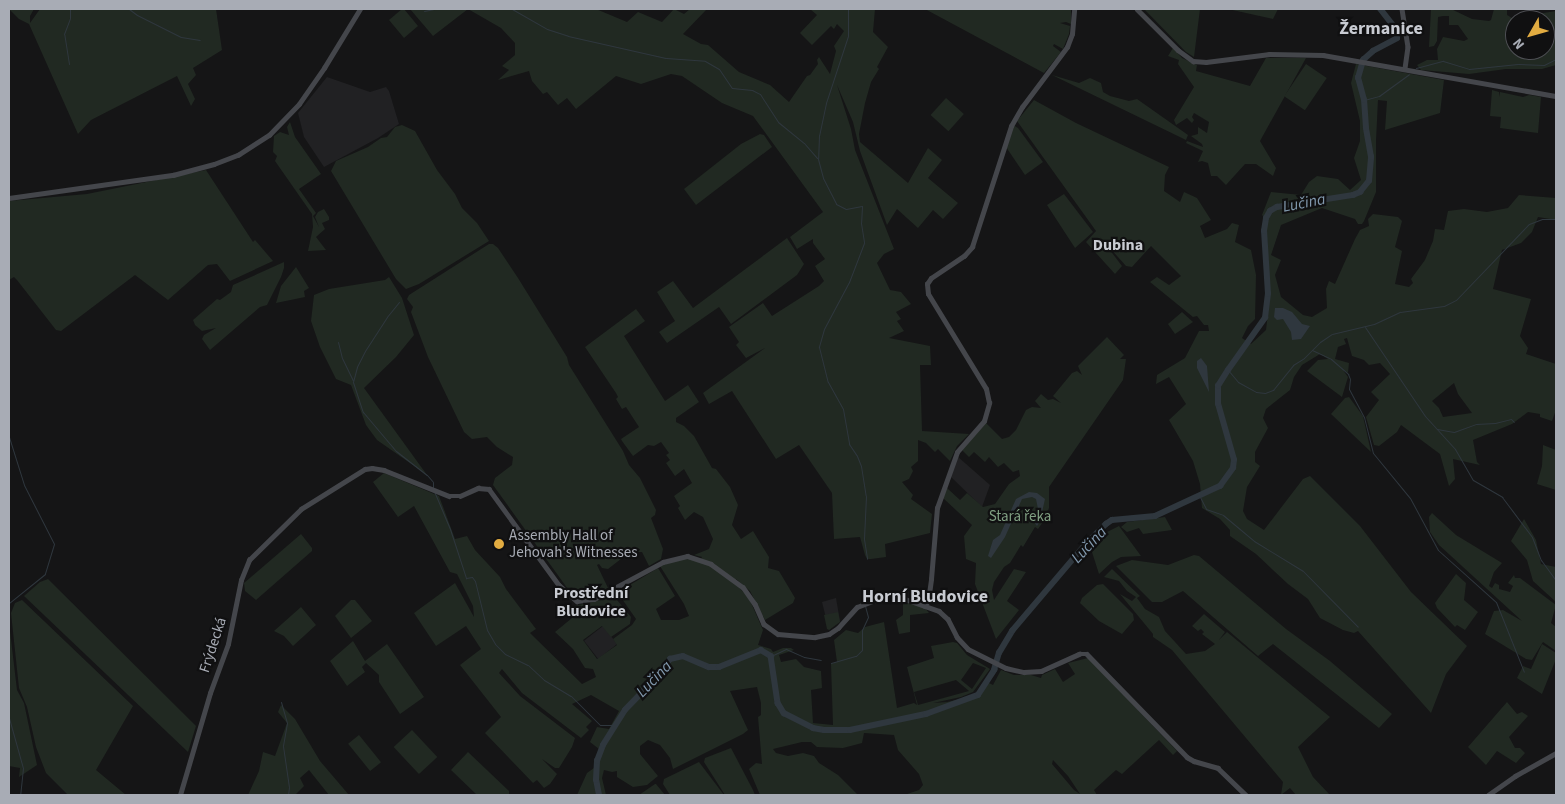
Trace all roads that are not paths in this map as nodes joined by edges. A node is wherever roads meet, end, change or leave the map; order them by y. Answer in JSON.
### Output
{"nodes":[{"id":1,"x":360,"y":9,"type":"edge"},
{"id":2,"x":1074,"y":9,"type":"edge"},
{"id":3,"x":1137,"y":9,"type":"edge"},
{"id":4,"x":1402,"y":9,"type":"edge"},
{"id":5,"x":1405,"y":69,"type":"junction"},
{"id":6,"x":1556,"y":96,"type":"edge"},
{"id":7,"x":9,"y":198,"type":"edge"},
{"id":8,"x":924,"y":606,"type":"junction"},
{"id":9,"x":1556,"y":753,"type":"edge"},
{"id":10,"x":180,"y":795,"type":"edge"},
{"id":11,"x":1246,"y":795,"type":"edge"},
{"id":12,"x":1488,"y":795,"type":"edge"}],
"edges":[{"from":1,"to":7,"type":"street"},
{"from":2,"to":8,"type":"street"},
{"from":3,"to":5,"type":"street"},
{"from":4,"to":5,"type":"street"},
{"from":5,"to":6,"type":"street"},
{"from":8,"to":10,"type":"street","name":"Frýdecká"},
{"from":8,"to":11,"type":"street"},
{"from":9,"to":12,"type":"street"}]}
